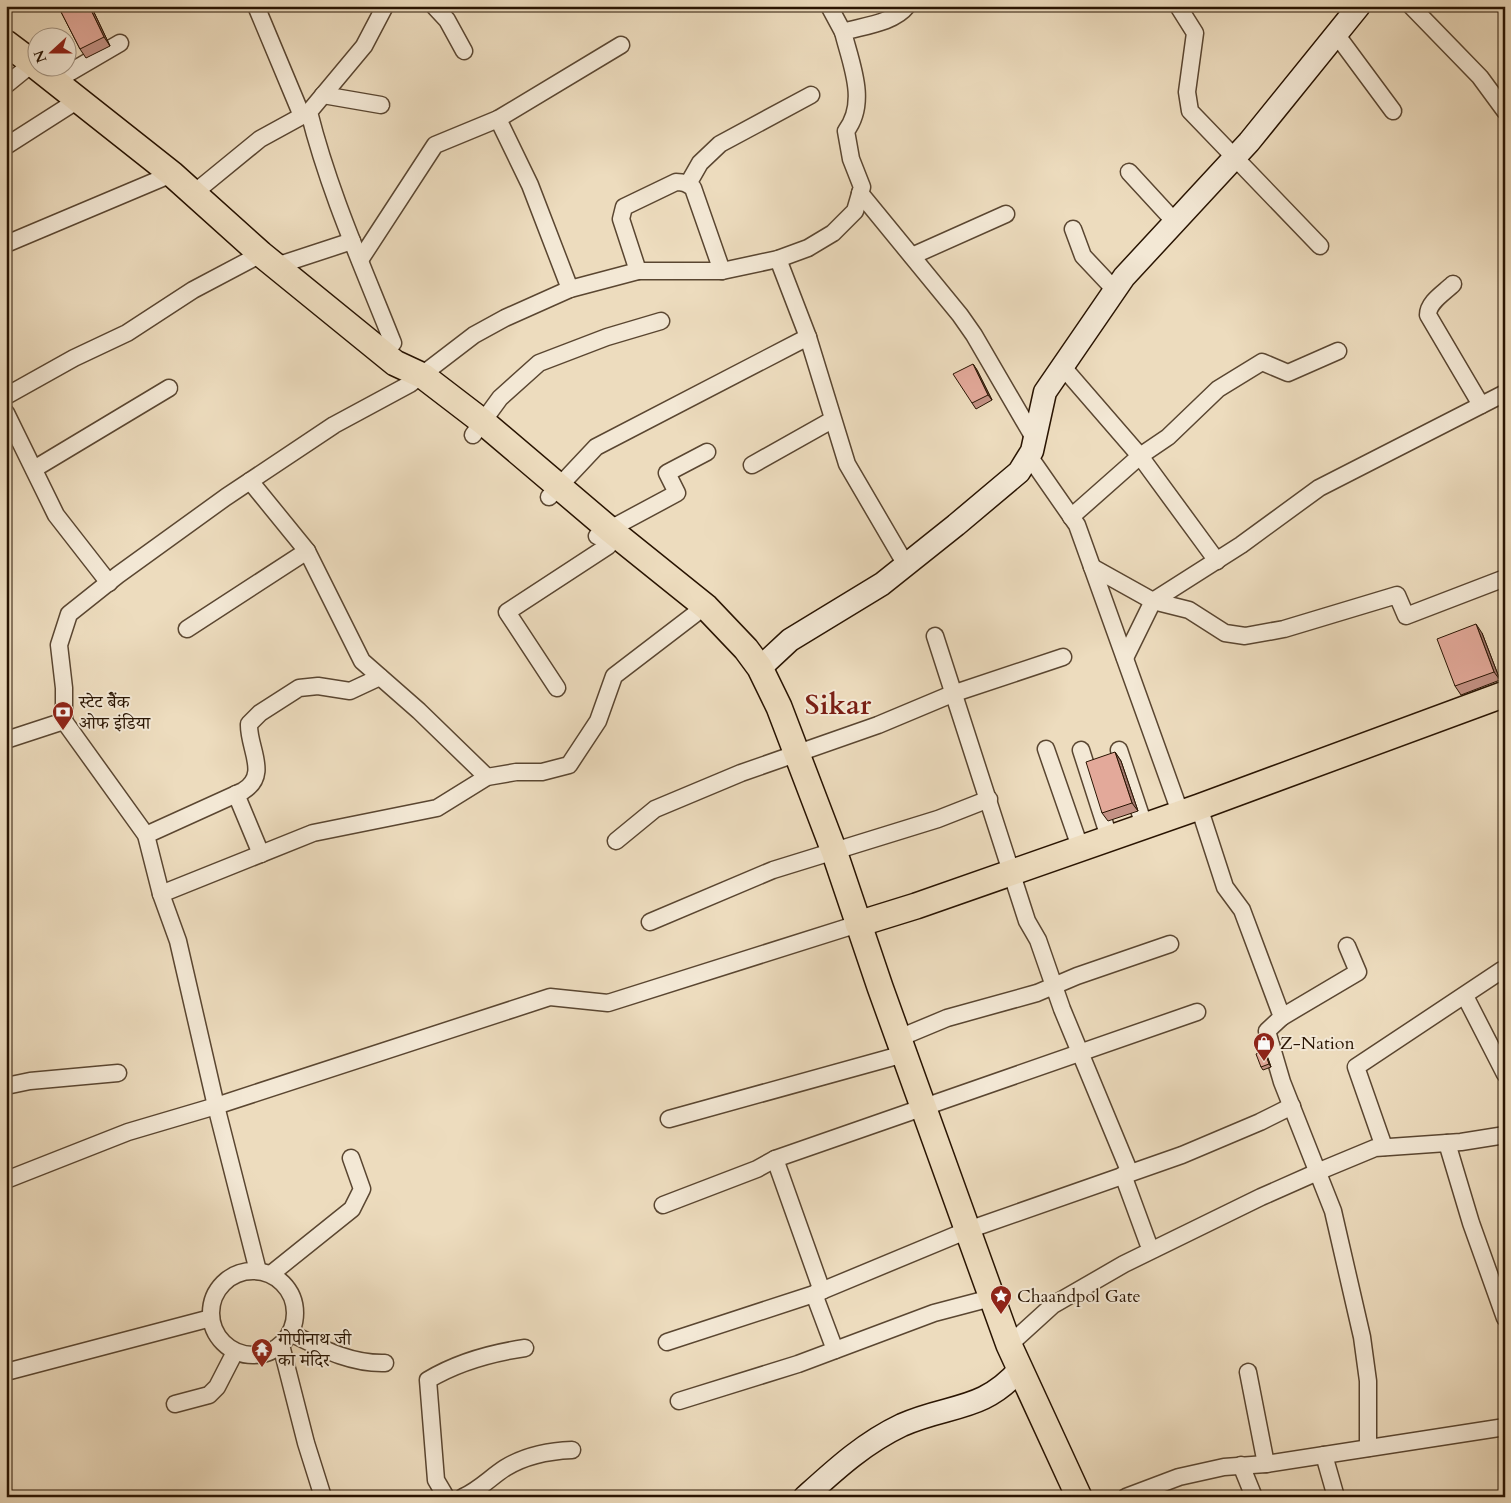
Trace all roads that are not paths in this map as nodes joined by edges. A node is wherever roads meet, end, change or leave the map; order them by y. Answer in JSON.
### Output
{"nodes":[{"id":1,"x":256,"y":6,"type":"edge"},
{"id":2,"x":434,"y":6,"type":"edge"},
{"id":3,"x":829,"y":6,"type":"edge"},
{"id":4,"x":1178,"y":6,"type":"edge"},
{"id":5,"x":1359,"y":6,"type":"edge"},
{"id":6,"x":1411,"y":6,"type":"edge"},
{"id":7,"x":909,"y":7,"type":"edge"},
{"id":8,"x":378,"y":10,"type":"edge"},
{"id":9,"x":843,"y":32,"type":"junction"},
{"id":10,"x":1336,"y":34,"type":"junction"},
{"id":11,"x":6,"y":43,"type":"edge"},
{"id":12,"x":120,"y":43,"type":"dead end"},
{"id":13,"x":621,"y":45,"type":"dead end"},
{"id":14,"x":464,"y":51,"type":"dead end"},
{"id":15,"x":78,"y":57,"type":"edge"},
{"id":16,"x":28,"y":60,"type":"edge"},
{"id":17,"x":28,"y":76,"type":"edge"},
{"id":18,"x":51,"y":78,"type":"edge"},
{"id":19,"x":6,"y":85,"type":"edge"},
{"id":20,"x":323,"y":95,"type":"junction"},
{"id":21,"x":811,"y":95,"type":"dead end"},
{"id":22,"x":78,"y":100,"type":"junction"},
{"id":23,"x":381,"y":104,"type":"dead end"},
{"id":24,"x":1504,"y":108,"type":"edge"},
{"id":25,"x":1393,"y":111,"type":"dead end"},
{"id":26,"x":306,"y":114,"type":"junction"},
{"id":27,"x":498,"y":119,"type":"junction"},
{"id":28,"x":6,"y":146,"type":"edge"},
{"id":29,"x":1236,"y":157,"type":"junction"},
{"id":30,"x":1129,"y":172,"type":"dead end"},
{"id":31,"x":172,"y":174,"type":"junction"},
{"id":32,"x":688,"y":184,"type":"junction"},
{"id":33,"x":194,"y":193,"type":"junction"},
{"id":34,"x":860,"y":193,"type":"junction"},
{"id":35,"x":1006,"y":214,"type":"dead end"},
{"id":36,"x":1175,"y":222,"type":"junction"},
{"id":37,"x":1073,"y":229,"type":"dead end"},
{"id":38,"x":352,"y":241,"type":"junction"},
{"id":39,"x":6,"y":244,"type":"edge"},
{"id":40,"x":1320,"y":246,"type":"dead end"},
{"id":41,"x":912,"y":256,"type":"junction"},
{"id":42,"x":778,"y":259,"type":"junction"},
{"id":43,"x":268,"y":260,"type":"junction"},
{"id":44,"x":360,"y":260,"type":"junction"},
{"id":45,"x":638,"y":271,"type":"junction"},
{"id":46,"x":722,"y":271,"type":"junction"},
{"id":47,"x":1453,"y":284,"type":"dead end"},
{"id":48,"x":570,"y":289,"type":"junction"},
{"id":49,"x":1115,"y":290,"type":"junction"},
{"id":50,"x":661,"y":321,"type":"dead end"},
{"id":51,"x":808,"y":337,"type":"junction"},
{"id":52,"x":1338,"y":351,"type":"dead end"},
{"id":53,"x":394,"y":353,"type":"junction"},
{"id":54,"x":1062,"y":366,"type":"junction"},
{"id":55,"x":417,"y":380,"type":"junction"},
{"id":56,"x":169,"y":388,"type":"dead end"},
{"id":57,"x":1505,"y":393,"type":"edge"},
{"id":58,"x":6,"y":396,"type":"edge"},
{"id":59,"x":1481,"y":405,"type":"junction"},
{"id":60,"x":6,"y":413,"type":"edge"},
{"id":61,"x":832,"y":420,"type":"junction"},
{"id":62,"x":478,"y":429,"type":"junction"},
{"id":63,"x":1032,"y":447,"type":"junction"},
{"id":64,"x":707,"y":452,"type":"dead end"},
{"id":65,"x":1140,"y":456,"type":"junction"},
{"id":66,"x":752,"y":466,"type":"dead end"},
{"id":67,"x":34,"y":469,"type":"junction"},
{"id":68,"x":250,"y":481,"type":"junction"},
{"id":69,"x":554,"y":492,"type":"junction"},
{"id":70,"x":1071,"y":517,"type":"junction"},
{"id":71,"x":605,"y":537,"type":"junction"},
{"id":72,"x":306,"y":551,"type":"junction"},
{"id":73,"x":1217,"y":561,"type":"junction"},
{"id":74,"x":906,"y":565,"type":"junction"},
{"id":75,"x":1092,"y":567,"type":"junction"},
{"id":76,"x":1505,"y":578,"type":"edge"},
{"id":77,"x":109,"y":583,"type":"junction"},
{"id":78,"x":1154,"y":601,"type":"junction"},
{"id":79,"x":695,"y":614,"type":"junction"},
{"id":80,"x":187,"y":629,"type":"dead end"},
{"id":81,"x":731,"y":635,"type":"junction"},
{"id":82,"x":934,"y":636,"type":"dead end"},
{"id":83,"x":1062,"y":657,"type":"dead end"},
{"id":84,"x":1125,"y":658,"type":"junction"},
{"id":85,"x":760,"y":668,"type":"junction"},
{"id":86,"x":380,"y":677,"type":"junction"},
{"id":87,"x":557,"y":688,"type":"dead end"},
{"id":88,"x":952,"y":694,"type":"junction"},
{"id":89,"x":1505,"y":694,"type":"edge"},
{"id":90,"x":64,"y":721,"type":"junction"},
{"id":91,"x":6,"y":740,"type":"edge"},
{"id":92,"x":1046,"y":749,"type":"dead end"},
{"id":93,"x":1081,"y":750,"type":"dead end"},
{"id":94,"x":1118,"y":750,"type":"dead end"},
{"id":95,"x":796,"y":754,"type":"junction"},
{"id":96,"x":487,"y":777,"type":"junction"},
{"id":97,"x":236,"y":794,"type":"junction"},
{"id":98,"x":989,"y":799,"type":"junction"},
{"id":99,"x":1190,"y":809,"type":"junction"},
{"id":100,"x":1144,"y":825,"type":"junction"},
{"id":101,"x":146,"y":835,"type":"junction"},
{"id":102,"x":1109,"y":837,"type":"junction"},
{"id":103,"x":616,"y":841,"type":"dead end"},
{"id":104,"x":1080,"y":847,"type":"junction"},
{"id":105,"x":834,"y":851,"type":"junction"},
{"id":106,"x":261,"y":854,"type":"junction"},
{"id":107,"x":1012,"y":870,"type":"junction"},
{"id":108,"x":161,"y":894,"type":"junction"},
{"id":109,"x":650,"y":922,"type":"dead end"},
{"id":110,"x":858,"y":924,"type":"junction"},
{"id":111,"x":1170,"y":944,"type":"dead end"},
{"id":112,"x":1347,"y":946,"type":"dead end"},
{"id":113,"x":1502,"y":970,"type":"dead end"},
{"id":114,"x":1055,"y":984,"type":"junction"},
{"id":115,"x":1465,"y":996,"type":"junction"},
{"id":116,"x":1197,"y":1012,"type":"dead end"},
{"id":117,"x":1282,"y":1017,"type":"junction"},
{"id":118,"x":901,"y":1046,"type":"junction"},
{"id":119,"x":1079,"y":1053,"type":"junction"},
{"id":120,"x":118,"y":1073,"type":"dead end"},
{"id":121,"x":1505,"y":1074,"type":"edge"},
{"id":122,"x":6,"y":1086,"type":"edge"},
{"id":123,"x":216,"y":1106,"type":"junction"},
{"id":124,"x":1292,"y":1106,"type":"junction"},
{"id":125,"x":924,"y":1107,"type":"junction"},
{"id":126,"x":669,"y":1118,"type":"dead end"},
{"id":127,"x":1505,"y":1135,"type":"edge"},
{"id":128,"x":1447,"y":1143,"type":"junction"},
{"id":129,"x":1384,"y":1147,"type":"junction"},
{"id":130,"x":352,"y":1158,"type":"dead end"},
{"id":131,"x":775,"y":1159,"type":"junction"},
{"id":132,"x":1318,"y":1172,"type":"junction"},
{"id":133,"x":1126,"y":1174,"type":"junction"},
{"id":134,"x":6,"y":1180,"type":"edge"},
{"id":135,"x":663,"y":1205,"type":"dead end"},
{"id":136,"x":968,"y":1230,"type":"junction"},
{"id":137,"x":1148,"y":1244,"type":"dead end"},
{"id":138,"x":265,"y":1272,"type":"junction"},
{"id":139,"x":818,"y":1292,"type":"junction"},
{"id":140,"x":991,"y":1298,"type":"junction"},
{"id":141,"x":211,"y":1318,"type":"junction"},
{"id":142,"x":1505,"y":1318,"type":"edge"},
{"id":143,"x":285,"y":1339,"type":"junction"},
{"id":144,"x":667,"y":1342,"type":"dead end"},
{"id":145,"x":1008,"y":1345,"type":"junction"},
{"id":146,"x":525,"y":1348,"type":"dead end"},
{"id":147,"x":835,"y":1350,"type":"junction"},
{"id":148,"x":235,"y":1352,"type":"junction"},
{"id":149,"x":385,"y":1363,"type":"dead end"},
{"id":150,"x":1020,"y":1369,"type":"junction"},
{"id":151,"x":6,"y":1372,"type":"edge"},
{"id":152,"x":1248,"y":1372,"type":"dead end"},
{"id":153,"x":679,"y":1401,"type":"dead end"},
{"id":154,"x":175,"y":1404,"type":"dead end"},
{"id":155,"x":1505,"y":1427,"type":"edge"},
{"id":156,"x":1368,"y":1448,"type":"junction"},
{"id":157,"x":572,"y":1450,"type":"dead end"},
{"id":158,"x":1324,"y":1455,"type":"junction"},
{"id":159,"x":1266,"y":1464,"type":"junction"},
{"id":160,"x":1241,"y":1465,"type":"junction"},
{"id":161,"x":323,"y":1497,"type":"edge"},
{"id":162,"x":446,"y":1497,"type":"edge"},
{"id":163,"x":463,"y":1497,"type":"edge"},
{"id":164,"x":805,"y":1497,"type":"edge"},
{"id":165,"x":1079,"y":1497,"type":"edge"},
{"id":166,"x":1126,"y":1497,"type":"edge"},
{"id":167,"x":1254,"y":1497,"type":"edge"},
{"id":168,"x":1336,"y":1497,"type":"edge"}],
"edges":[{"from":1,"to":26,"type":"street"},
{"from":2,"to":14,"type":"street"},
{"from":3,"to":9,"type":"street"},
{"from":4,"to":29,"type":"street"},
{"from":5,"to":10,"type":"street"},
{"from":6,"to":24,"type":"street"},
{"from":7,"to":9,"type":"street"},
{"from":8,"to":20,"type":"street"},
{"from":9,"to":34,"type":"street"},
{"from":10,"to":25,"type":"street"},
{"from":10,"to":29,"type":"street"},
{"from":11,"to":16,"type":"main road"},
{"from":12,"to":15,"type":"street"},
{"from":13,"to":27,"type":"street"},
{"from":17,"to":19,"type":"street"},
{"from":18,"to":22,"type":"main road"},
{"from":20,"to":23,"type":"street"},
{"from":20,"to":26,"type":"street"},
{"from":21,"to":32,"type":"street"},
{"from":22,"to":28,"type":"street"},
{"from":22,"to":31,"type":"main road"},
{"from":26,"to":33,"type":"street"},
{"from":26,"to":38,"type":"street"},
{"from":27,"to":44,"type":"street"},
{"from":27,"to":48,"type":"street"},
{"from":29,"to":36,"type":"street"},
{"from":29,"to":40,"type":"street"},
{"from":30,"to":36,"type":"street"},
{"from":31,"to":33,"type":"main road"},
{"from":31,"to":39,"type":"street"},
{"from":32,"to":45,"type":"street"},
{"from":32,"to":46,"type":"street"},
{"from":33,"to":43,"type":"main road"},
{"from":34,"to":41,"type":"street"},
{"from":34,"to":42,"type":"street"},
{"from":35,"to":41,"type":"street"},
{"from":36,"to":49,"type":"street"},
{"from":37,"to":49,"type":"street"},
{"from":38,"to":43,"type":"street"},
{"from":38,"to":44,"type":"street"},
{"from":41,"to":63,"type":"street"},
{"from":42,"to":46,"type":"street"},
{"from":42,"to":51,"type":"street"},
{"from":43,"to":53,"type":"main road"},
{"from":43,"to":58,"type":"street"},
{"from":44,"to":53,"type":"street"},
{"from":45,"to":46,"type":"street"},
{"from":45,"to":48,"type":"street"},
{"from":47,"to":59,"type":"street"},
{"from":48,"to":55,"type":"street"},
{"from":49,"to":54,"type":"street"},
{"from":50,"to":62,"type":"street"},
{"from":51,"to":61,"type":"street"},
{"from":51,"to":69,"type":"street"},
{"from":52,"to":65,"type":"street"},
{"from":53,"to":55,"type":"main road"},
{"from":54,"to":63,"type":"street"},
{"from":54,"to":65,"type":"street"},
{"from":55,"to":62,"type":"main road"},
{"from":55,"to":68,"type":"street"},
{"from":56,"to":67,"type":"street"},
{"from":57,"to":59,"type":"street"},
{"from":59,"to":73,"type":"street"},
{"from":60,"to":67,"type":"street"},
{"from":61,"to":66,"type":"street"},
{"from":61,"to":74,"type":"street"},
{"from":62,"to":69,"type":"main road"},
{"from":63,"to":70,"type":"street"},
{"from":63,"to":74,"type":"street"},
{"from":64,"to":71,"type":"street"},
{"from":65,"to":70,"type":"street"},
{"from":65,"to":73,"type":"street"},
{"from":67,"to":77,"type":"street"},
{"from":68,"to":72,"type":"street"},
{"from":68,"to":77,"type":"street"},
{"from":69,"to":71,"type":"main road"},
{"from":70,"to":75,"type":"street"},
{"from":71,"to":79,"type":"main road"},
{"from":71,"to":81,"type":"main road"},
{"from":71,"to":87,"type":"street"},
{"from":72,"to":80,"type":"street"},
{"from":72,"to":86,"type":"street"},
{"from":73,"to":78,"type":"street"},
{"from":74,"to":85,"type":"street"},
{"from":75,"to":78,"type":"street"},
{"from":75,"to":84,"type":"street"},
{"from":76,"to":78,"type":"street"},
{"from":77,"to":90,"type":"street"},
{"from":78,"to":84,"type":"street"},
{"from":79,"to":81,"type":"main road"},
{"from":79,"to":96,"type":"street"},
{"from":81,"to":85,"type":"main road"},
{"from":82,"to":88,"type":"street"},
{"from":83,"to":88,"type":"street"},
{"from":84,"to":99,"type":"street"},
{"from":85,"to":95,"type":"main road"},
{"from":86,"to":96,"type":"street"},
{"from":86,"to":97,"type":"street"},
{"from":88,"to":95,"type":"street"},
{"from":88,"to":98,"type":"street"},
{"from":89,"to":99,"type":"main road"},
{"from":90,"to":91,"type":"street"},
{"from":90,"to":101,"type":"street"},
{"from":92,"to":104,"type":"street"},
{"from":93,"to":102,"type":"street"},
{"from":94,"to":100,"type":"street"},
{"from":95,"to":103,"type":"street"},
{"from":95,"to":105,"type":"main road"},
{"from":96,"to":106,"type":"street"},
{"from":97,"to":101,"type":"street"},
{"from":97,"to":106,"type":"street"},
{"from":98,"to":105,"type":"street"},
{"from":98,"to":107,"type":"street"},
{"from":99,"to":100,"type":"main road"},
{"from":99,"to":117,"type":"street"},
{"from":100,"to":102,"type":"main road"},
{"from":101,"to":108,"type":"street"},
{"from":102,"to":104,"type":"main road"},
{"from":104,"to":107,"type":"main road"},
{"from":105,"to":109,"type":"street"},
{"from":105,"to":110,"type":"main road"},
{"from":106,"to":108,"type":"street"},
{"from":107,"to":110,"type":"main road"},
{"from":107,"to":114,"type":"street"},
{"from":108,"to":123,"type":"street"},
{"from":110,"to":118,"type":"main road"},
{"from":110,"to":123,"type":"street"},
{"from":111,"to":114,"type":"street"},
{"from":112,"to":117,"type":"street"},
{"from":113,"to":115,"type":"street"},
{"from":114,"to":118,"type":"street"},
{"from":114,"to":119,"type":"street"},
{"from":115,"to":121,"type":"street"},
{"from":115,"to":129,"type":"street"},
{"from":116,"to":119,"type":"street"},
{"from":117,"to":124,"type":"street"},
{"from":118,"to":125,"type":"main road"},
{"from":118,"to":126,"type":"street"},
{"from":119,"to":125,"type":"street"},
{"from":119,"to":133,"type":"street"},
{"from":120,"to":122,"type":"street"},
{"from":123,"to":134,"type":"street"},
{"from":123,"to":138,"type":"street"},
{"from":124,"to":132,"type":"street"},
{"from":124,"to":133,"type":"street"},
{"from":125,"to":131,"type":"street"},
{"from":125,"to":136,"type":"main road"},
{"from":127,"to":128,"type":"street"},
{"from":128,"to":129,"type":"street"},
{"from":128,"to":142,"type":"street"},
{"from":129,"to":132,"type":"street"},
{"from":130,"to":138,"type":"street"},
{"from":131,"to":135,"type":"street"},
{"from":131,"to":139,"type":"street"},
{"from":132,"to":145,"type":"street"},
{"from":132,"to":156,"type":"street"},
{"from":133,"to":136,"type":"street"},
{"from":133,"to":137,"type":"street"},
{"from":136,"to":139,"type":"street"},
{"from":136,"to":140,"type":"main road"},
{"from":138,"to":141,"type":"street"},
{"from":138,"to":143,"type":"street"},
{"from":139,"to":144,"type":"street"},
{"from":139,"to":147,"type":"street"},
{"from":140,"to":145,"type":"main road"},
{"from":140,"to":147,"type":"street"},
{"from":141,"to":148,"type":"street"},
{"from":141,"to":151,"type":"street"},
{"from":143,"to":148,"type":"street"},
{"from":143,"to":149,"type":"street"},
{"from":143,"to":161,"type":"street"},
{"from":145,"to":150,"type":"main road"},
{"from":146,"to":162,"type":"street"},
{"from":147,"to":153,"type":"street"},
{"from":148,"to":154,"type":"street"},
{"from":150,"to":164,"type":"street"},
{"from":150,"to":165,"type":"main road"},
{"from":152,"to":159,"type":"street"},
{"from":155,"to":156,"type":"street"},
{"from":156,"to":158,"type":"street"},
{"from":157,"to":163,"type":"street"},
{"from":158,"to":159,"type":"street"},
{"from":158,"to":168,"type":"street"},
{"from":159,"to":160,"type":"street"},
{"from":160,"to":166,"type":"street"},
{"from":160,"to":167,"type":"street"}]}
